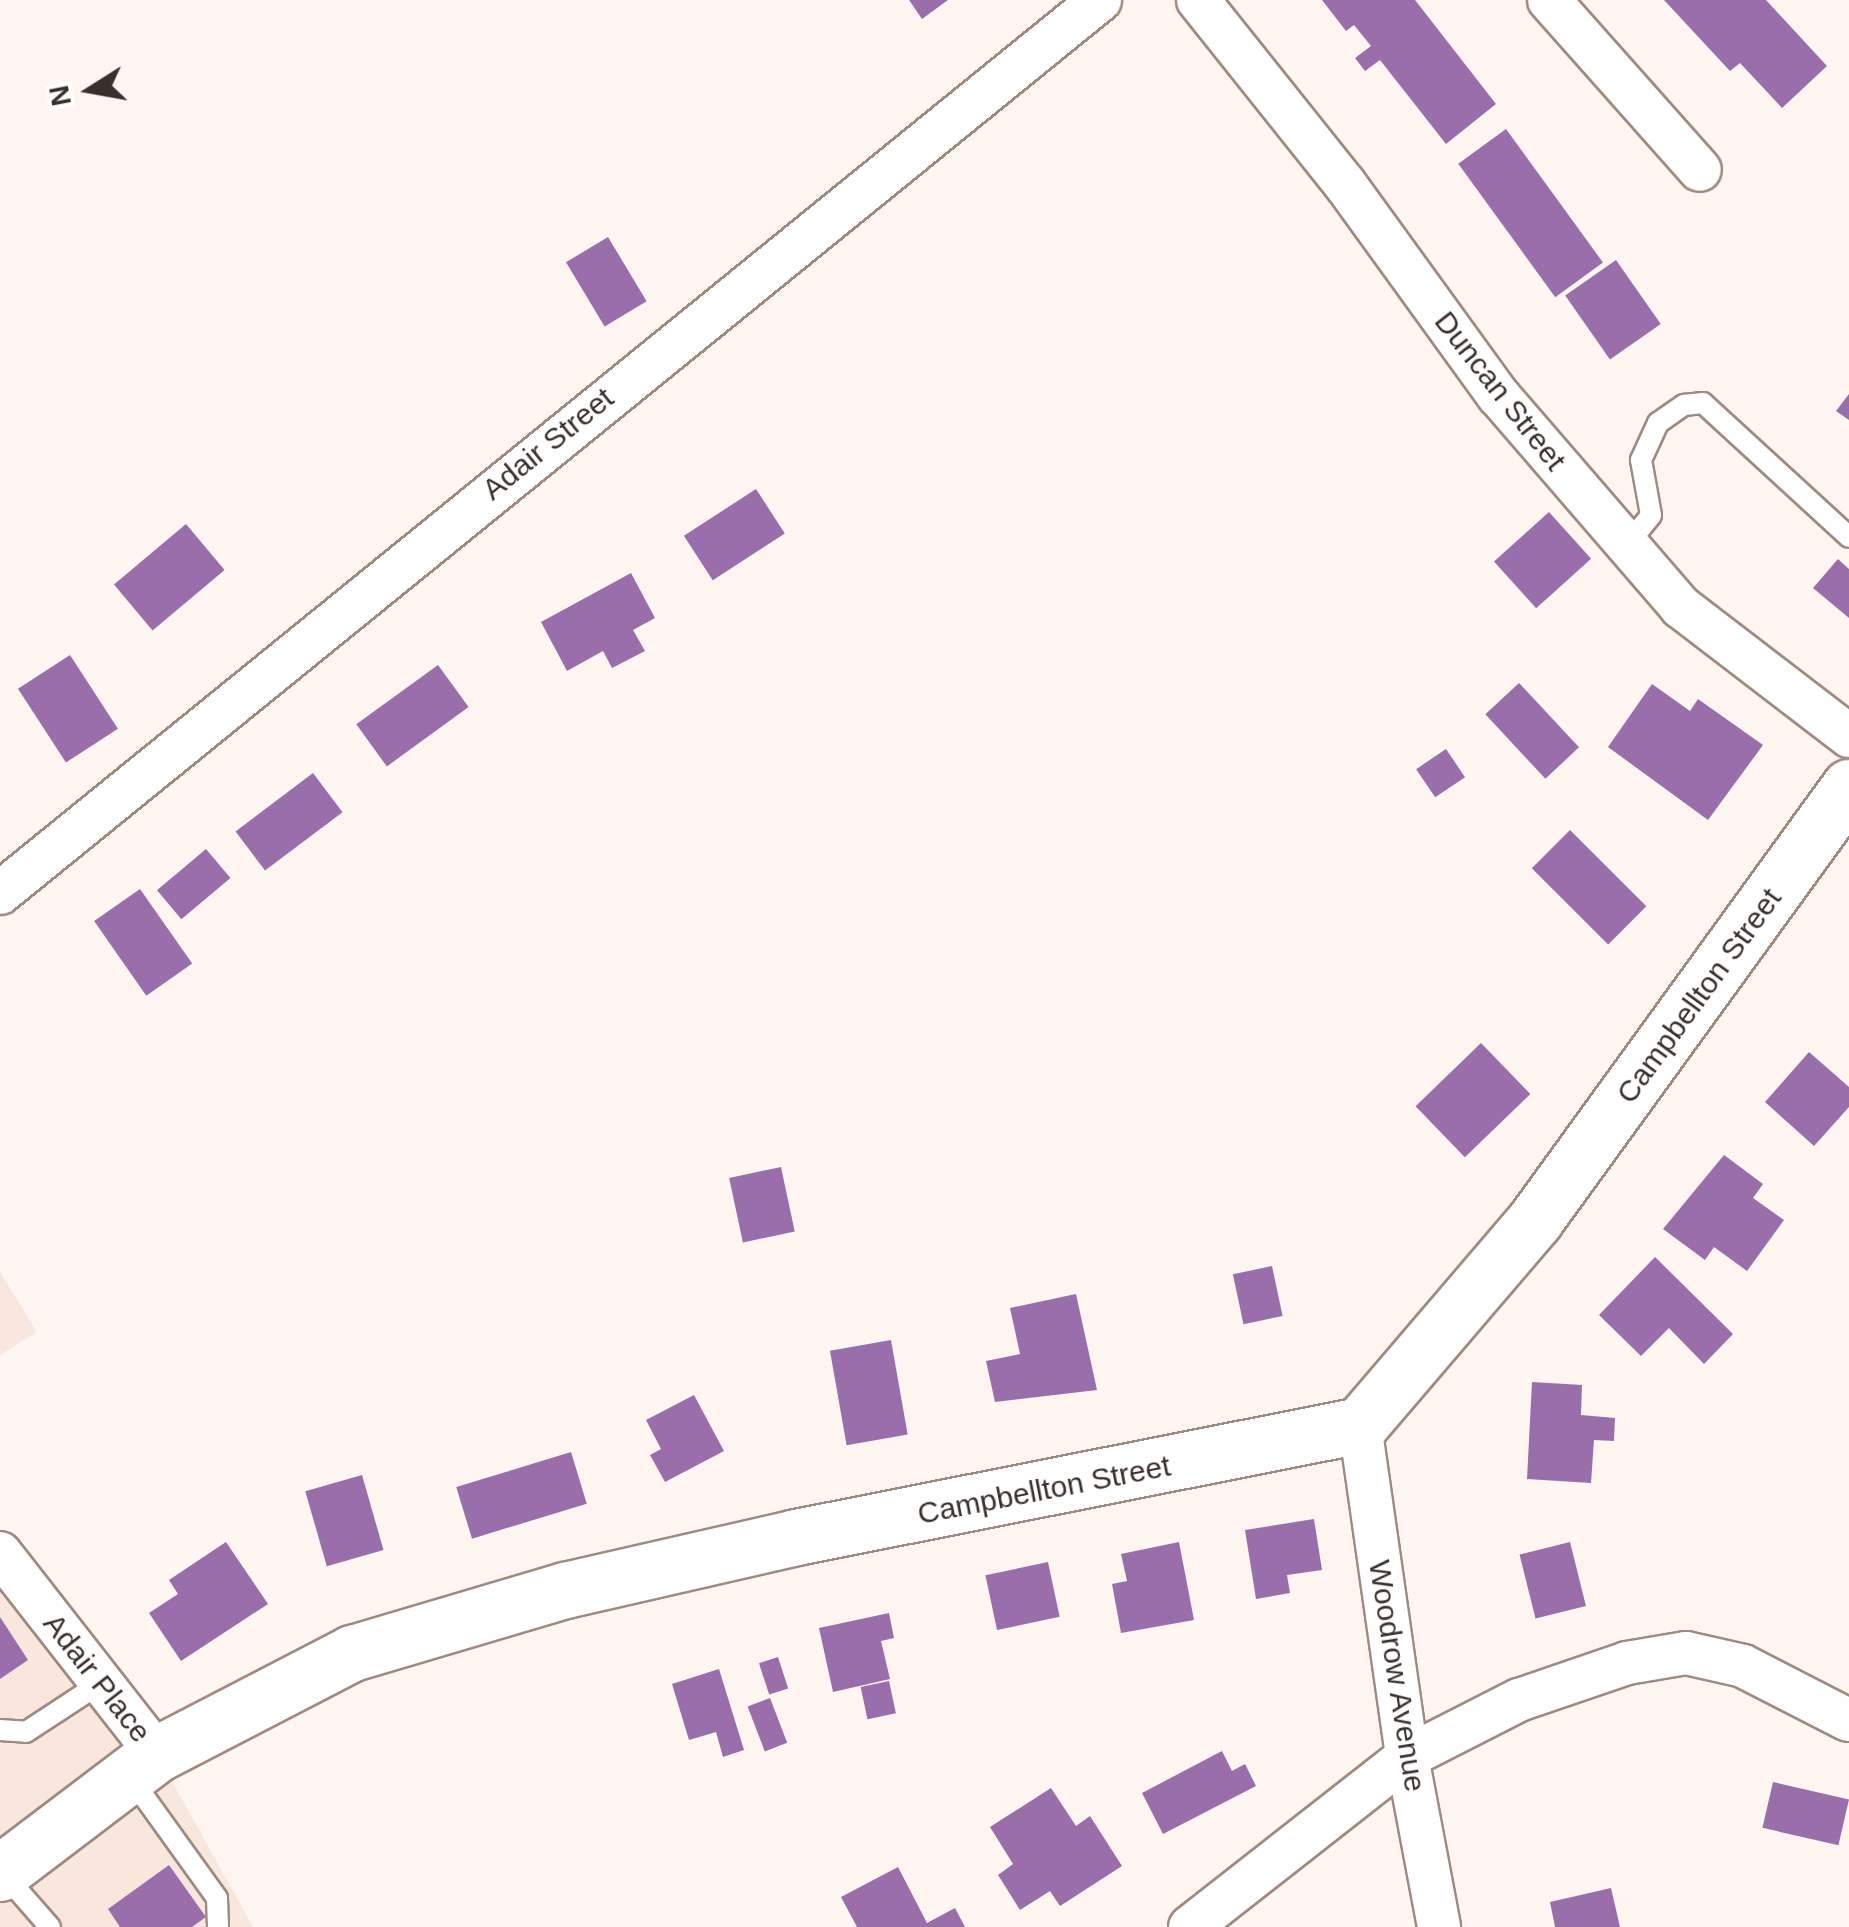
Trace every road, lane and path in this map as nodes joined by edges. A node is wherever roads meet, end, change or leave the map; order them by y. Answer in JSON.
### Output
{"nodes":[{"id":1,"x":1100,"y":0,"type":"edge"},
{"id":2,"x":1198,"y":0,"type":"edge"},
{"id":3,"x":1549,"y":0,"type":"edge"},
{"id":4,"x":1700,"y":170,"type":"dead end"},
{"id":5,"x":1849,"y":537,"type":"edge"},
{"id":6,"x":1627,"y":545,"type":"junction"},
{"id":7,"x":1849,"y":736,"type":"edge"},
{"id":8,"x":1849,"y":787,"type":"edge"},
{"id":9,"x":0,"y":893,"type":"edge"},
{"id":10,"x":1360,"y":1425,"type":"junction"},
{"id":11,"x":0,"y":1554,"type":"edge"},
{"id":12,"x":100,"y":1682,"type":"junction"},
{"id":13,"x":1848,"y":1720,"type":"edge"},
{"id":14,"x":0,"y":1730,"type":"edge"},
{"id":15,"x":1407,"y":1757,"type":"junction"},
{"id":16,"x":143,"y":1765,"type":"junction"},
{"id":17,"x":6,"y":1861,"type":"edge"},
{"id":18,"x":50,"y":1927,"type":"edge"},
{"id":19,"x":218,"y":1927,"type":"edge"},
{"id":20,"x":1190,"y":1927,"type":"edge"},
{"id":21,"x":1440,"y":1927,"type":"edge"}],
"edges":[{"from":1,"to":9,"type":"street","name":"Adair Street"},
{"from":2,"to":6,"type":"street","name":"Duncan Street"},
{"from":3,"to":4,"type":"street"},
{"from":5,"to":6,"type":"lane"},
{"from":6,"to":7,"type":"street","name":"Duncan Street"},
{"from":8,"to":10,"type":"main road","name":"Campbellton Street"},
{"from":10,"to":15,"type":"street","name":"Woodrow Avenue"},
{"from":10,"to":16,"type":"main road","name":"Campbellton Street"},
{"from":11,"to":12,"type":"street","name":"Adair Place"},
{"from":12,"to":14,"type":"lane"},
{"from":12,"to":16,"type":"street","name":"Adair Place"},
{"from":13,"to":15,"type":"street"},
{"from":15,"to":20,"type":"street"},
{"from":15,"to":21,"type":"street","name":"Woodrow Avenue"},
{"from":16,"to":17,"type":"main road","name":"Campbellton Street"},
{"from":16,"to":19,"type":"lane"},
{"from":17,"to":18,"type":"lane"}]}
